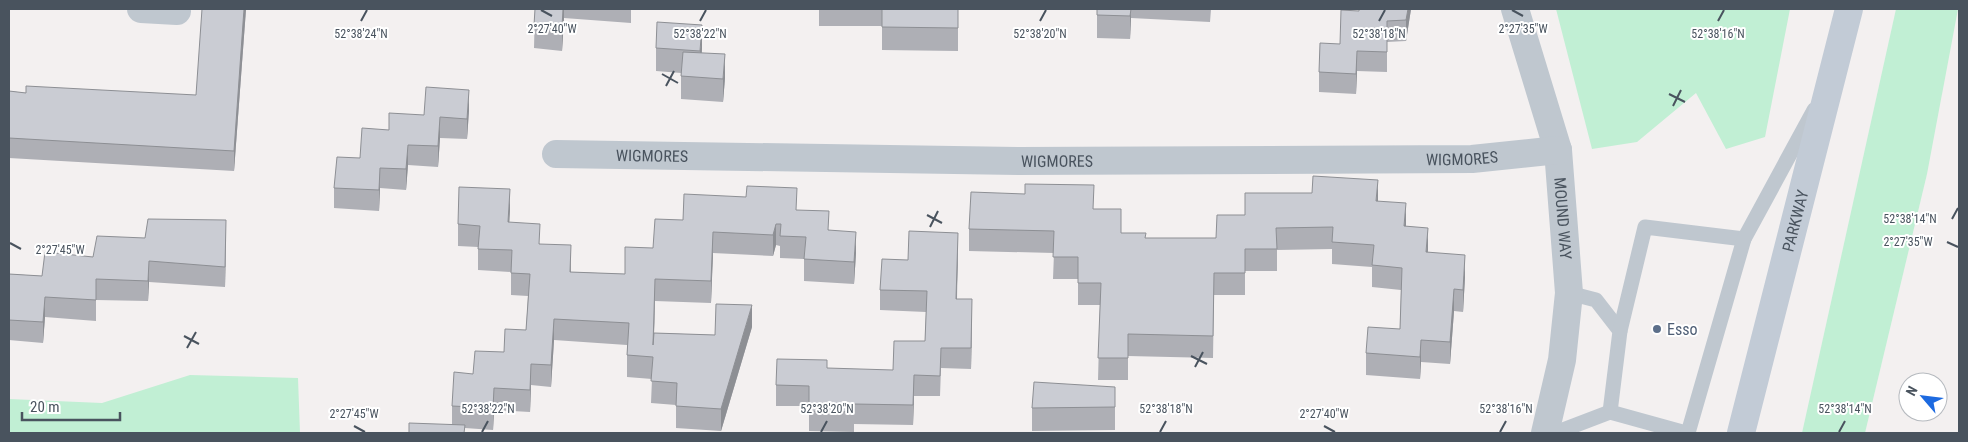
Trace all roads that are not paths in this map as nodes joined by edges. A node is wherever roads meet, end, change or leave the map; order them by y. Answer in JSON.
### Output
{"nodes":[{"id":1,"x":141,"y":9,"type":"edge"},
{"id":2,"x":1515,"y":9,"type":"edge"},
{"id":3,"x":1849,"y":9,"type":"edge"},
{"id":4,"x":177,"y":11,"type":"dead end"},
{"id":5,"x":1831,"y":78,"type":"junction"},
{"id":6,"x":1558,"y":150,"type":"junction"},
{"id":7,"x":556,"y":154,"type":"dead end"},
{"id":8,"x":1744,"y":239,"type":"junction"},
{"id":9,"x":1569,"y":292,"type":"junction"},
{"id":10,"x":1620,"y":331,"type":"junction"},
{"id":11,"x":1610,"y":412,"type":"junction"},
{"id":12,"x":1545,"y":433,"type":"edge"},
{"id":13,"x":1555,"y":433,"type":"edge"},
{"id":14,"x":1687,"y":433,"type":"edge"},
{"id":15,"x":1741,"y":433,"type":"edge"}],
"edges":[{"from":1,"to":4,"type":"street"},
{"from":2,"to":6,"type":"street","name":"MOUND WAY"},
{"from":3,"to":5,"type":"main road","name":"PARKWAY"},
{"from":5,"to":8,"type":"lane"},
{"from":5,"to":15,"type":"main road","name":"PARKWAY"},
{"from":6,"to":7,"type":"street","name":"WIGMORES"},
{"from":6,"to":9,"type":"street","name":"MOUND WAY"},
{"from":8,"to":10,"type":"lane"},
{"from":8,"to":14,"type":"lane"},
{"from":9,"to":10,"type":"lane"},
{"from":9,"to":12,"type":"street","name":"MOUND WAY"},
{"from":10,"to":11,"type":"lane"},
{"from":11,"to":13,"type":"lane"},
{"from":11,"to":14,"type":"lane"}]}
